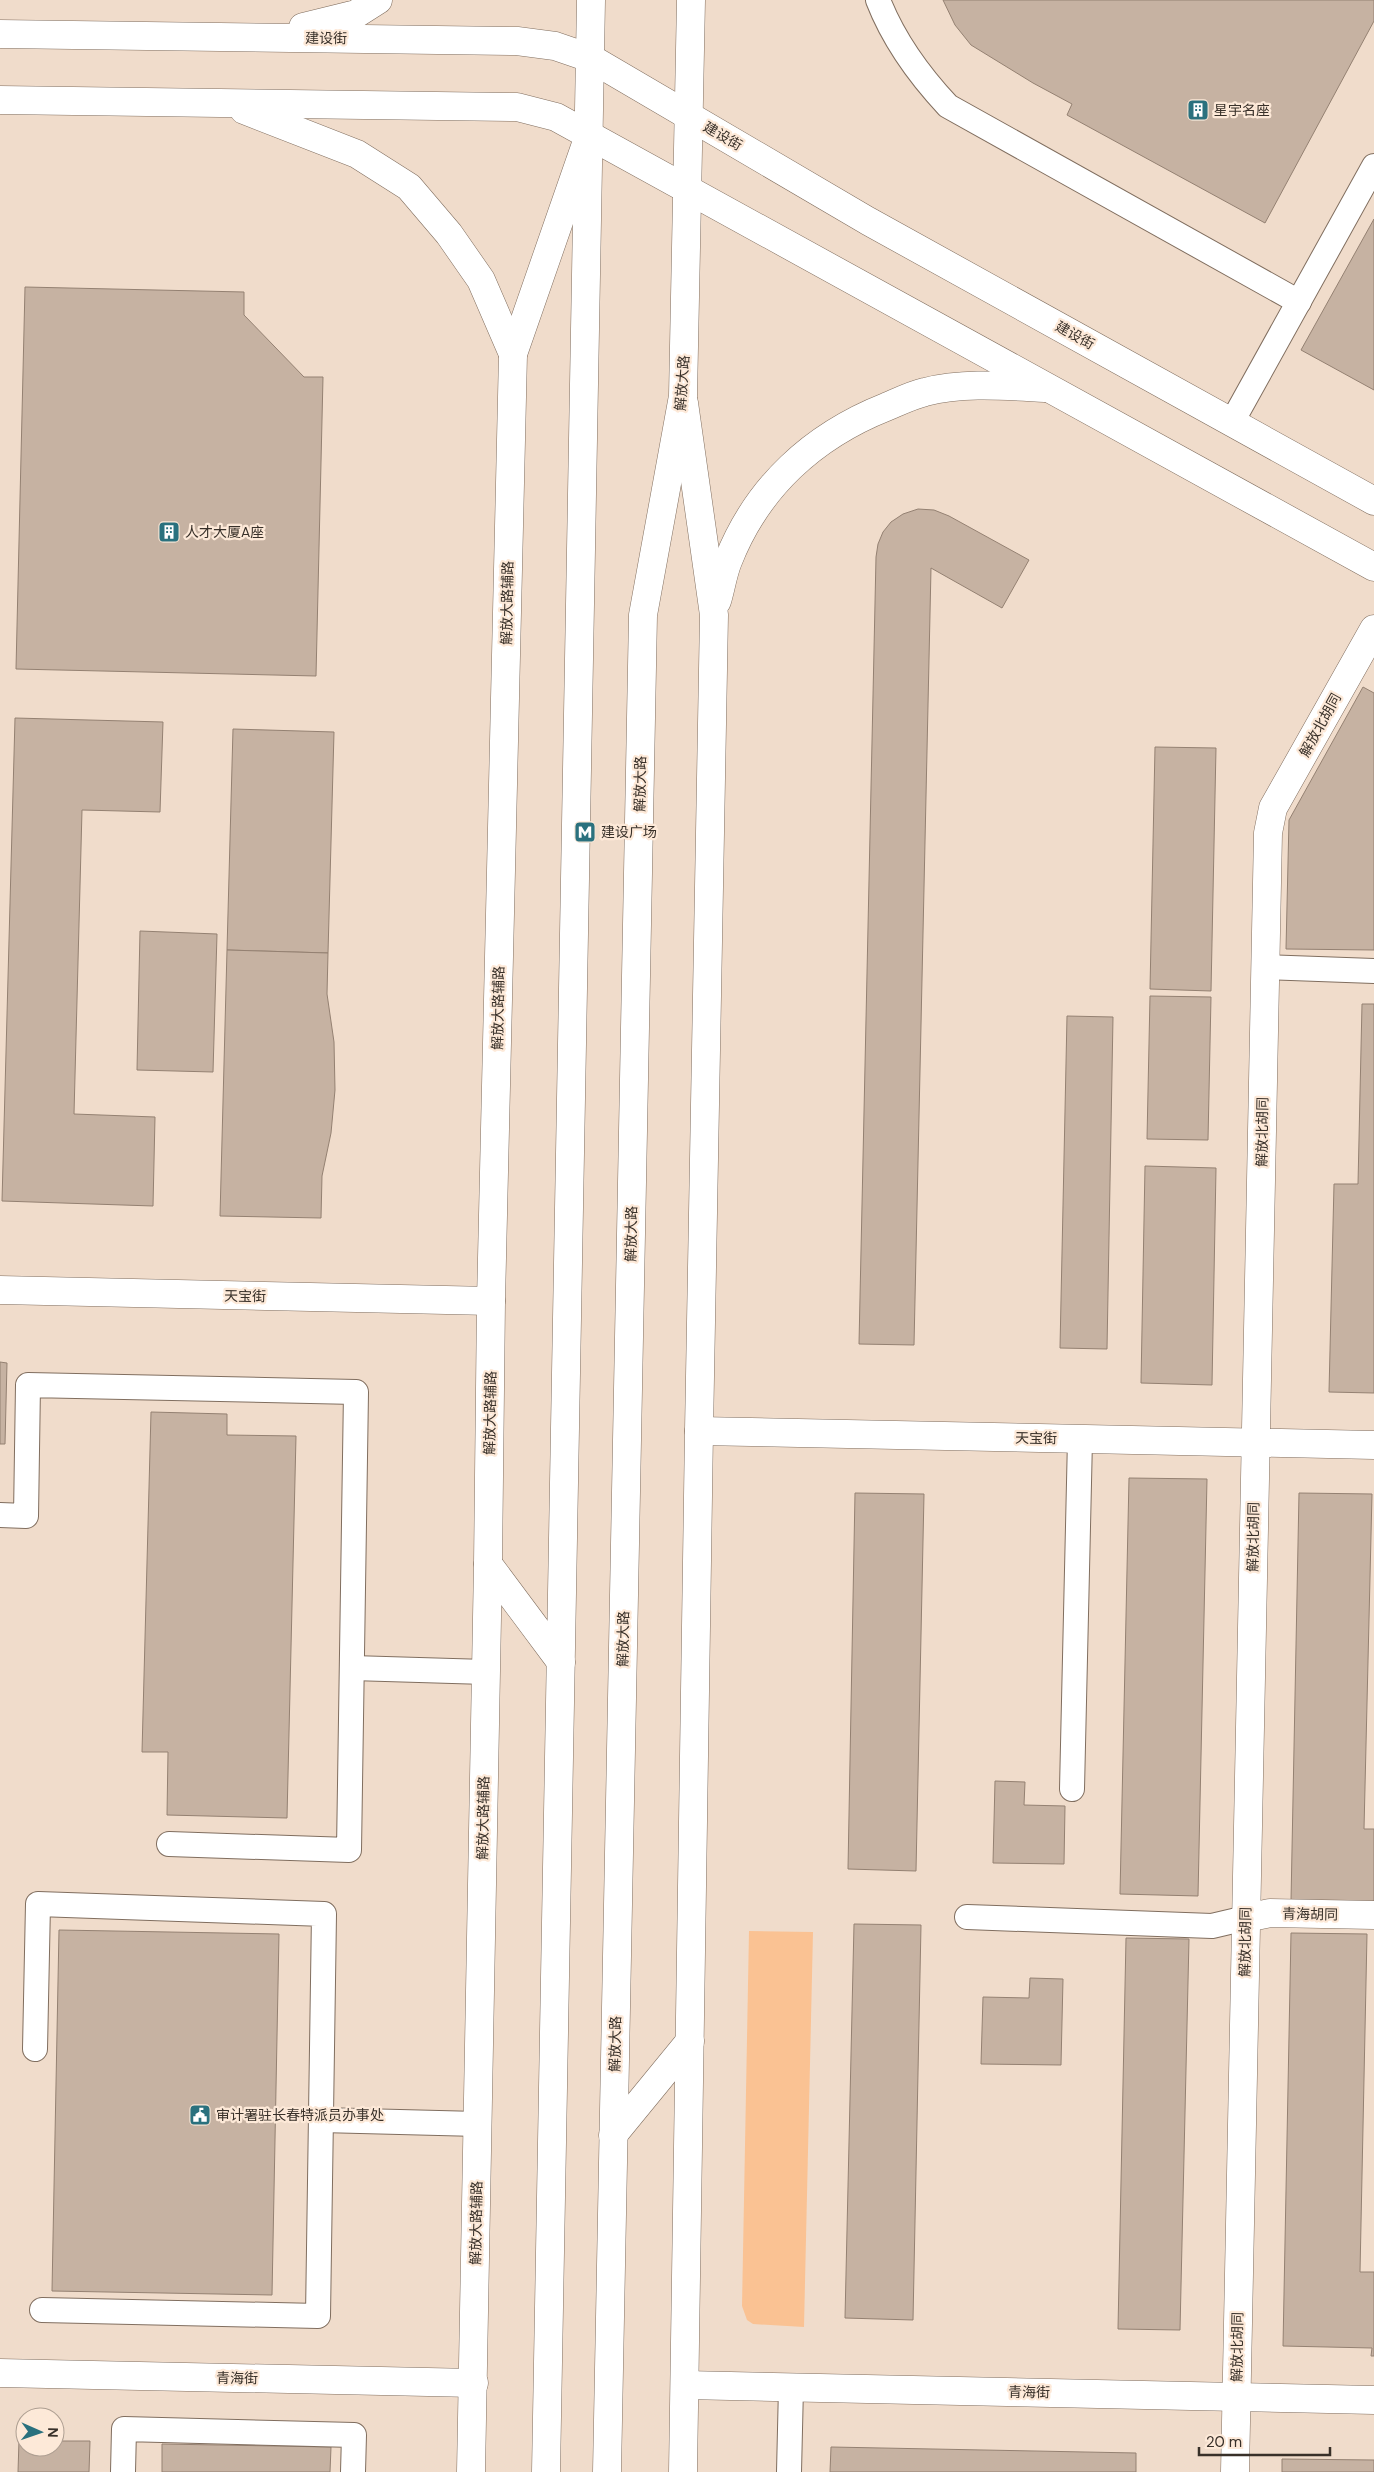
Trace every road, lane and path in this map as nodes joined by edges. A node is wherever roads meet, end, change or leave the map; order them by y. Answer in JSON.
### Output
{"nodes":[{"id":1,"x":378,"y":0,"type":"edge"},
{"id":2,"x":591,"y":0,"type":"edge"},
{"id":3,"x":691,"y":0,"type":"edge"},
{"id":4,"x":878,"y":0,"type":"edge"},
{"id":5,"x":0,"y":34,"type":"edge"},
{"id":6,"x":265,"y":37,"type":"junction"},
{"id":7,"x":590,"y":58,"type":"junction"},
{"id":8,"x":0,"y":100,"type":"edge"},
{"id":9,"x":226,"y":103,"type":"junction"},
{"id":10,"x":690,"y":116,"type":"junction"},
{"id":11,"x":589,"y":134,"type":"junction"},
{"id":12,"x":1374,"y":166,"type":"edge"},
{"id":13,"x":688,"y":188,"type":"junction"},
{"id":14,"x":1299,"y":302,"type":"junction"},
{"id":15,"x":513,"y":354,"type":"junction"},
{"id":16,"x":1052,"y":388,"type":"junction"},
{"id":17,"x":683,"y":396,"type":"junction"},
{"id":18,"x":1232,"y":422,"type":"junction"},
{"id":19,"x":1374,"y":501,"type":"edge"},
{"id":20,"x":1374,"y":567,"type":"edge"},
{"id":21,"x":714,"y":614,"type":"junction"},
{"id":22,"x":1374,"y":629,"type":"edge"},
{"id":23,"x":1265,"y":967,"type":"junction"},
{"id":24,"x":1374,"y":971,"type":"edge"},
{"id":25,"x":0,"y":1290,"type":"edge"},
{"id":26,"x":491,"y":1301,"type":"junction"},
{"id":27,"x":698,"y":1431,"type":"junction"},
{"id":28,"x":1080,"y":1439,"type":"junction"},
{"id":29,"x":1255,"y":1443,"type":"junction"},
{"id":30,"x":1374,"y":1446,"type":"edge"},
{"id":31,"x":0,"y":1515,"type":"edge"},
{"id":32,"x":488,"y":1564,"type":"junction"},
{"id":33,"x":562,"y":1662,"type":"junction"},
{"id":34,"x":352,"y":1668,"type":"junction"},
{"id":35,"x":486,"y":1672,"type":"junction"},
{"id":36,"x":1072,"y":1789,"type":"dead end"},
{"id":37,"x":169,"y":1844,"type":"dead end"},
{"id":38,"x":1374,"y":1915,"type":"edge"},
{"id":39,"x":967,"y":1917,"type":"dead end"},
{"id":40,"x":1246,"y":1918,"type":"junction"},
{"id":41,"x":690,"y":2041,"type":"junction"},
{"id":42,"x":35,"y":2049,"type":"dead end"},
{"id":43,"x":321,"y":2120,"type":"junction"},
{"id":44,"x":478,"y":2124,"type":"junction"},
{"id":45,"x":614,"y":2135,"type":"junction"},
{"id":46,"x":42,"y":2310,"type":"dead end"},
{"id":47,"x":0,"y":2373,"type":"edge"},
{"id":48,"x":474,"y":2383,"type":"junction"},
{"id":49,"x":685,"y":2385,"type":"junction"},
{"id":50,"x":791,"y":2387,"type":"junction"},
{"id":51,"x":1236,"y":2397,"type":"junction"},
{"id":52,"x":1374,"y":2400,"type":"edge"},
{"id":53,"x":123,"y":2472,"type":"edge"},
{"id":54,"x":354,"y":2472,"type":"edge"},
{"id":55,"x":472,"y":2472,"type":"edge"},
{"id":56,"x":546,"y":2472,"type":"edge"},
{"id":57,"x":607,"y":2472,"type":"edge"},
{"id":58,"x":683,"y":2472,"type":"edge"},
{"id":59,"x":789,"y":2472,"type":"edge"},
{"id":60,"x":1235,"y":2472,"type":"edge"}],
"edges":[{"from":1,"to":6,"type":"street"},
{"from":2,"to":7,"type":"street"},
{"from":3,"to":10,"type":"street","name":"解放大路"},
{"from":4,"to":14,"type":"lane"},
{"from":5,"to":6,"type":"street","name":"建设街"},
{"from":6,"to":7,"type":"street","name":"建设街"},
{"from":7,"to":10,"type":"street","name":"建设街"},
{"from":7,"to":11,"type":"street"},
{"from":8,"to":9,"type":"street"},
{"from":9,"to":11,"type":"street"},
{"from":9,"to":15,"type":"street"},
{"from":10,"to":13,"type":"street","name":"解放大路"},
{"from":10,"to":18,"type":"street","name":"建设街"},
{"from":11,"to":13,"type":"street"},
{"from":11,"to":15,"type":"street"},
{"from":11,"to":33,"type":"street"},
{"from":12,"to":14,"type":"lane"},
{"from":13,"to":16,"type":"street"},
{"from":13,"to":17,"type":"street","name":"解放大路"},
{"from":14,"to":18,"type":"lane"},
{"from":15,"to":26,"type":"street","name":"解放大路辅路"},
{"from":16,"to":20,"type":"street"},
{"from":16,"to":21,"type":"street"},
{"from":17,"to":21,"type":"street"},
{"from":17,"to":45,"type":"street","name":"解放大路"},
{"from":18,"to":19,"type":"street","name":"建设街"},
{"from":21,"to":27,"type":"street"},
{"from":22,"to":23,"type":"street","name":"解放北胡同"},
{"from":23,"to":24,"type":"lane"},
{"from":23,"to":29,"type":"street","name":"解放北胡同"},
{"from":25,"to":26,"type":"street","name":"天宝街"},
{"from":26,"to":32,"type":"street","name":"解放大路辅路"},
{"from":27,"to":28,"type":"street","name":"天宝街"},
{"from":27,"to":41,"type":"street"},
{"from":28,"to":29,"type":"street","name":"天宝街"},
{"from":28,"to":36,"type":"lane"},
{"from":29,"to":30,"type":"street","name":"天宝街"},
{"from":29,"to":40,"type":"street","name":"解放北胡同"},
{"from":31,"to":34,"type":"lane"},
{"from":32,"to":33,"type":"street"},
{"from":32,"to":35,"type":"street","name":"解放大路辅路"},
{"from":33,"to":56,"type":"street"},
{"from":34,"to":35,"type":"lane"},
{"from":34,"to":37,"type":"lane"},
{"from":35,"to":44,"type":"street","name":"解放大路辅路"},
{"from":38,"to":40,"type":"street","name":"青海胡同"},
{"from":39,"to":40,"type":"lane"},
{"from":40,"to":51,"type":"street","name":"解放北胡同"},
{"from":41,"to":45,"type":"street"},
{"from":41,"to":49,"type":"street"},
{"from":42,"to":43,"type":"lane"},
{"from":43,"to":44,"type":"lane"},
{"from":43,"to":46,"type":"lane"},
{"from":44,"to":48,"type":"street","name":"解放大路辅路"},
{"from":45,"to":57,"type":"street","name":"解放大路"},
{"from":47,"to":48,"type":"street","name":"青海街"},
{"from":48,"to":55,"type":"street","name":"解放大路辅路"},
{"from":49,"to":50,"type":"street","name":"青海街"},
{"from":49,"to":58,"type":"street"},
{"from":50,"to":51,"type":"street","name":"青海街"},
{"from":50,"to":59,"type":"lane"},
{"from":51,"to":52,"type":"street","name":"青海街"},
{"from":51,"to":60,"type":"street","name":"解放北胡同"},
{"from":53,"to":54,"type":"lane"}]}
